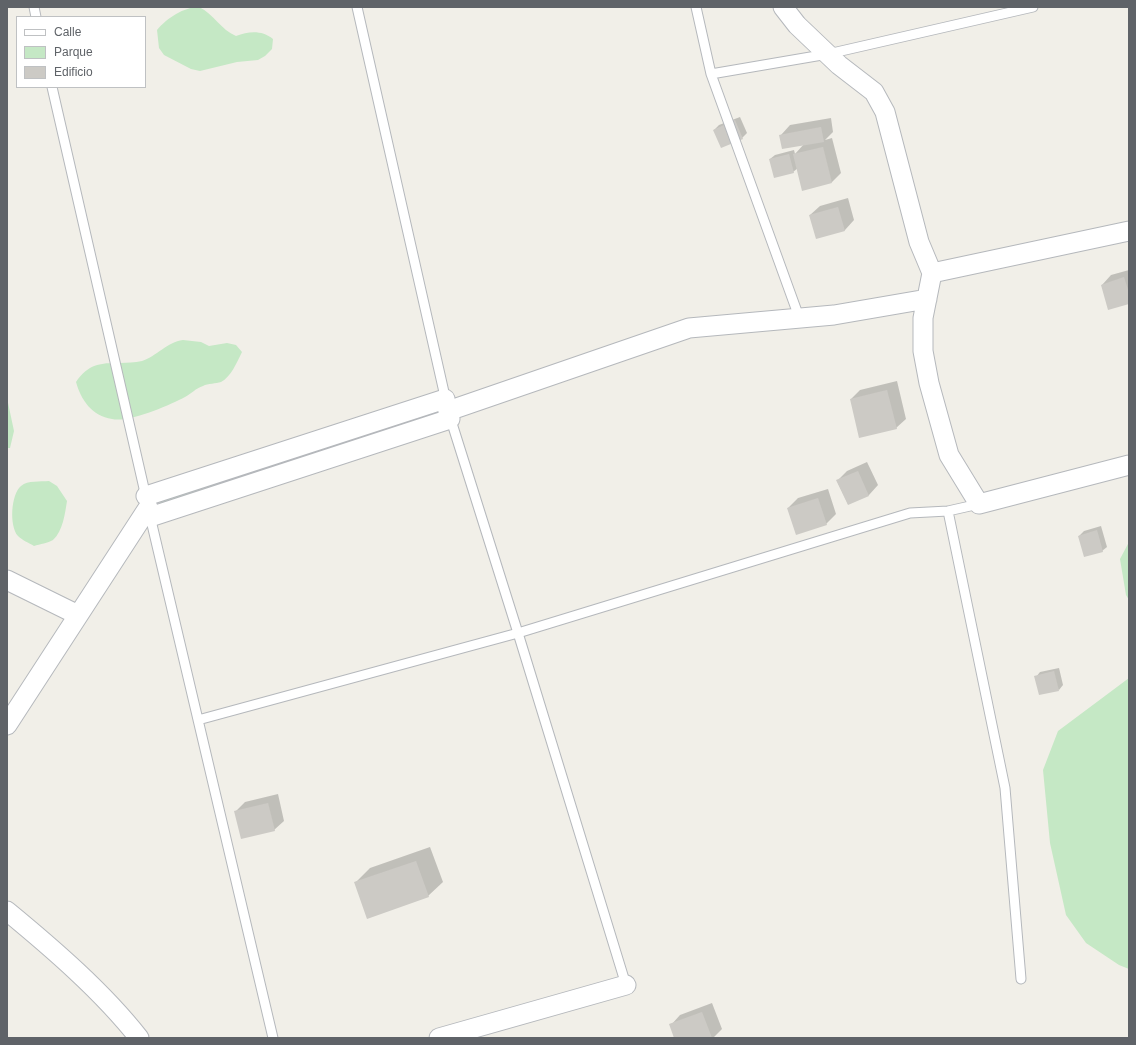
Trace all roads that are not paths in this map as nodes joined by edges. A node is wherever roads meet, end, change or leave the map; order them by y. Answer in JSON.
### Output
{"nodes":[{"id":1,"x":357,"y":7,"type":"edge"},
{"id":2,"x":696,"y":7,"type":"edge"},
{"id":3,"x":783,"y":7,"type":"edge"},
{"id":4,"x":1033,"y":7,"type":"edge"},
{"id":5,"x":828,"y":54,"type":"junction"},
{"id":6,"x":711,"y":74,"type":"junction"},
{"id":7,"x":52,"y":88,"type":"edge"},
{"id":8,"x":1129,"y":231,"type":"edge"},
{"id":9,"x":932,"y":273,"type":"junction"},
{"id":10,"x":927,"y":299,"type":"junction"},
{"id":11,"x":799,"y":318,"type":"junction"},
{"id":12,"x":448,"y":410,"type":"junction"},
{"id":13,"x":1129,"y":465,"type":"edge"},
{"id":14,"x":979,"y":504,"type":"junction"},
{"id":15,"x":148,"y":507,"type":"junction"},
{"id":16,"x":948,"y":511,"type":"junction"},
{"id":17,"x":7,"y":580,"type":"edge"},
{"id":18,"x":78,"y":615,"type":"junction"},
{"id":19,"x":518,"y":633,"type":"junction"},
{"id":20,"x":198,"y":720,"type":"junction"},
{"id":21,"x":7,"y":725,"type":"edge"},
{"id":22,"x":7,"y":912,"type":"edge"},
{"id":23,"x":1021,"y":979,"type":"dead end"},
{"id":24,"x":626,"y":985,"type":"joint"},
{"id":25,"x":139,"y":1038,"type":"edge"},
{"id":26,"x":273,"y":1038,"type":"edge"},
{"id":27,"x":439,"y":1038,"type":"edge"}],
"edges":[{"from":1,"to":12,"type":"lane"},
{"from":2,"to":6,"type":"lane"},
{"from":3,"to":5,"type":"street"},
{"from":4,"to":5,"type":"lane"},
{"from":5,"to":6,"type":"lane"},
{"from":5,"to":9,"type":"street"},
{"from":6,"to":11,"type":"lane"},
{"from":7,"to":15,"type":"lane"},
{"from":8,"to":9,"type":"street"},
{"from":9,"to":10,"type":"street"},
{"from":10,"to":11,"type":"street"},
{"from":10,"to":14,"type":"street"},
{"from":11,"to":12,"type":"street"},
{"from":12,"to":15,"type":"street"},
{"from":12,"to":19,"type":"lane"},
{"from":13,"to":14,"type":"street"},
{"from":14,"to":16,"type":"lane"},
{"from":15,"to":18,"type":"street"},
{"from":15,"to":20,"type":"lane"},
{"from":16,"to":19,"type":"lane"},
{"from":16,"to":23,"type":"lane"},
{"from":17,"to":18,"type":"street"},
{"from":18,"to":21,"type":"street"},
{"from":19,"to":20,"type":"lane"},
{"from":19,"to":24,"type":"lane"},
{"from":20,"to":26,"type":"lane"},
{"from":22,"to":25,"type":"street"},
{"from":24,"to":27,"type":"street"}]}
